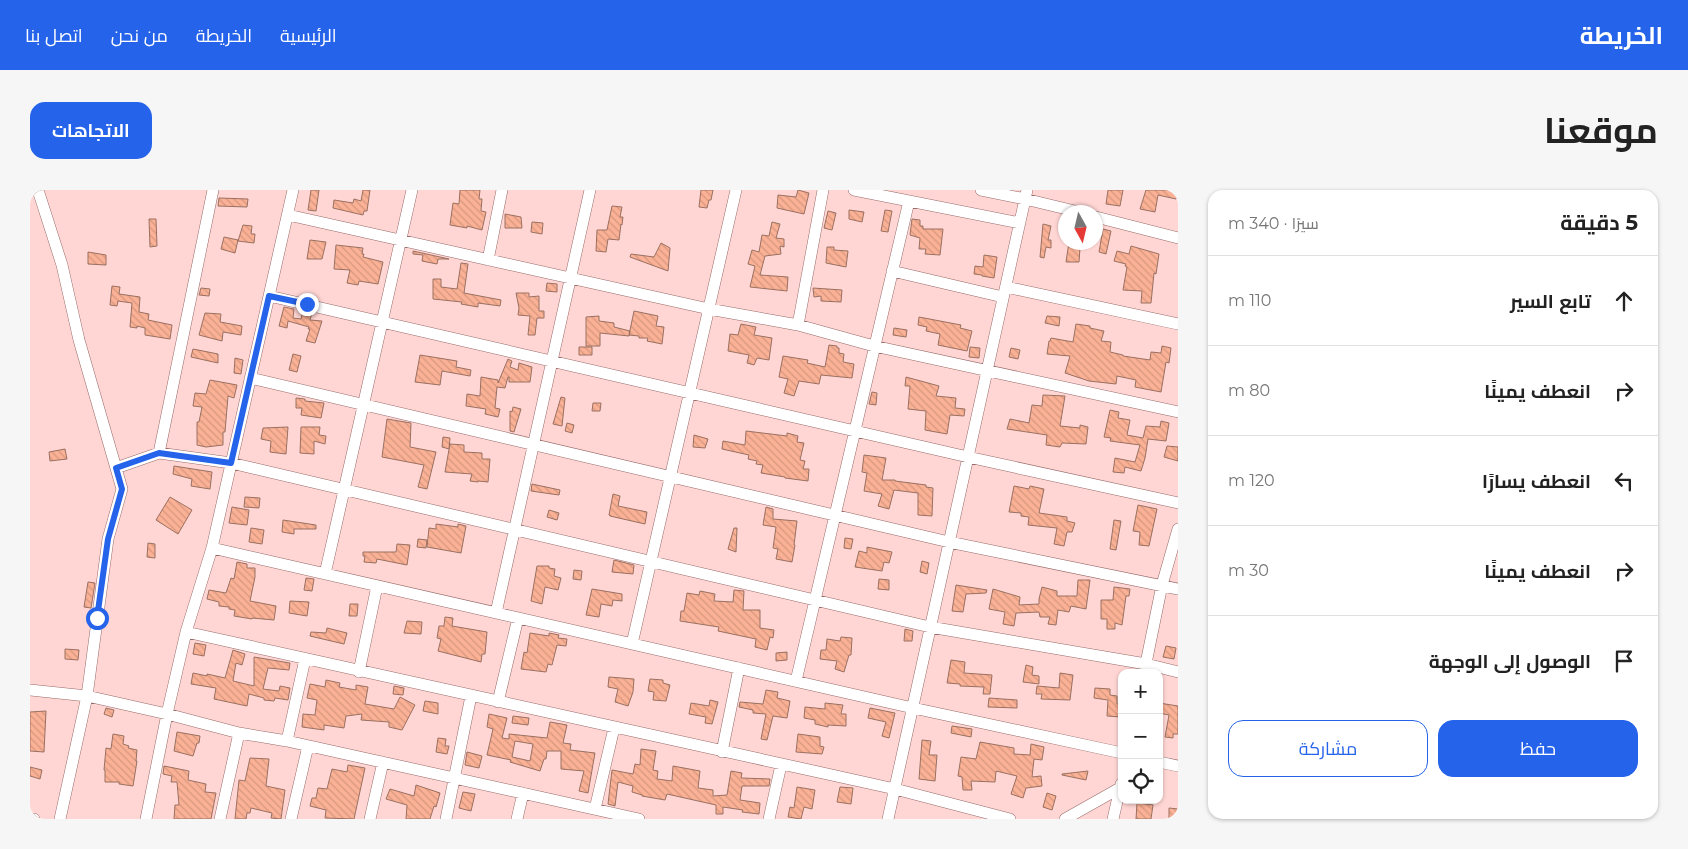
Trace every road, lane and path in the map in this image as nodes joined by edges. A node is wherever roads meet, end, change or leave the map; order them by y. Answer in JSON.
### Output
{"nodes":[{"id":1,"x":38,"y":190,"type":"edge"},
{"id":2,"x":213,"y":190,"type":"edge"},
{"id":3,"x":294,"y":190,"type":"edge"},
{"id":4,"x":412,"y":190,"type":"edge"},
{"id":5,"x":502,"y":190,"type":"edge"},
{"id":6,"x":590,"y":190,"type":"edge"},
{"id":7,"x":736,"y":190,"type":"edge"},
{"id":8,"x":823,"y":190,"type":"edge"},
{"id":9,"x":854,"y":190,"type":"edge"},
{"id":10,"x":981,"y":190,"type":"edge"},
{"id":11,"x":1026,"y":194,"type":"edge"},
{"id":12,"x":908,"y":201,"type":"junction"},
{"id":13,"x":1058,"y":205,"type":"edge"},
{"id":14,"x":288,"y":215,"type":"junction"},
{"id":15,"x":1103,"y":219,"type":"edge"},
{"id":16,"x":1020,"y":223,"type":"junction"},
{"id":17,"x":1178,"y":238,"type":"edge"},
{"id":18,"x":401,"y":240,"type":"junction"},
{"id":19,"x":488,"y":260,"type":"junction"},
{"id":20,"x":892,"y":271,"type":"junction"},
{"id":21,"x":571,"y":278,"type":"junction"},
{"id":22,"x":1005,"y":292,"type":"junction"},
{"id":23,"x":269,"y":296,"type":"junction"},
{"id":24,"x":709,"y":309,"type":"junction"},
{"id":25,"x":382,"y":322,"type":"junction"},
{"id":26,"x":1178,"y":324,"type":"edge"},
{"id":27,"x":798,"y":325,"type":"junction"},
{"id":28,"x":874,"y":346,"type":"junction"},
{"id":29,"x":552,"y":361,"type":"junction"},
{"id":30,"x":987,"y":372,"type":"junction"},
{"id":31,"x":250,"y":378,"type":"junction"},
{"id":32,"x":690,"y":393,"type":"junction"},
{"id":33,"x":364,"y":405,"type":"junction"},
{"id":34,"x":1178,"y":412,"type":"edge"},
{"id":35,"x":855,"y":431,"type":"junction"},
{"id":36,"x":534,"y":445,"type":"junction"},
{"id":37,"x":159,"y":453,"type":"junction"},
{"id":38,"x":968,"y":457,"type":"junction"},
{"id":39,"x":231,"y":463,"type":"junction"},
{"id":40,"x":116,"y":468,"type":"junction"},
{"id":41,"x":671,"y":476,"type":"junction"},
{"id":42,"x":344,"y":489,"type":"junction"},
{"id":43,"x":1178,"y":503,"type":"edge"},
{"id":44,"x":835,"y":515,"type":"junction"},
{"id":45,"x":515,"y":529,"type":"junction"},
{"id":46,"x":1178,"y":529,"type":"edge"},
{"id":47,"x":949,"y":542,"type":"junction"},
{"id":48,"x":212,"y":548,"type":"junction"},
{"id":49,"x":651,"y":562,"type":"junction"},
{"id":50,"x":325,"y":574,"type":"junction"},
{"id":51,"x":1162,"y":585,"type":"junction"},
{"id":52,"x":377,"y":586,"type":"junction"},
{"id":53,"x":1178,"y":589,"type":"edge"},
{"id":54,"x":815,"y":600,"type":"junction"},
{"id":55,"x":496,"y":613,"type":"junction"},
{"id":56,"x":518,"y":618,"type":"junction"},
{"id":57,"x":930,"y":627,"type":"junction"},
{"id":58,"x":186,"y":632,"type":"junction"},
{"id":59,"x":632,"y":644,"type":"junction"},
{"id":60,"x":304,"y":659,"type":"junction"},
{"id":61,"x":739,"y":668,"type":"junction"},
{"id":62,"x":1145,"y":668,"type":"edge"},
{"id":63,"x":359,"y":672,"type":"junction"},
{"id":64,"x":1178,"y":672,"type":"edge"},
{"id":65,"x":796,"y":681,"type":"junction"},
{"id":66,"x":30,"y":690,"type":"edge"},
{"id":67,"x":86,"y":696,"type":"junction"},
{"id":68,"x":471,"y":696,"type":"junction"},
{"id":69,"x":498,"y":702,"type":"junction"},
{"id":70,"x":913,"y":708,"type":"junction"},
{"id":71,"x":168,"y":714,"type":"junction"},
{"id":72,"x":614,"y":728,"type":"junction"},
{"id":73,"x":239,"y":733,"type":"junction"},
{"id":74,"x":287,"y":741,"type":"junction"},
{"id":75,"x":308,"y":746,"type":"junction"},
{"id":76,"x":722,"y":752,"type":"junction"},
{"id":77,"x":1118,"y":752,"type":"edge"},
{"id":78,"x":383,"y":762,"type":"junction"},
{"id":79,"x":1163,"y":763,"type":"edge"},
{"id":80,"x":781,"y":765,"type":"junction"},
{"id":81,"x":1178,"y":766,"type":"edge"},
{"id":82,"x":455,"y":778,"type":"junction"},
{"id":83,"x":1118,"y":787,"type":"edge"},
{"id":84,"x":895,"y":789,"type":"junction"},
{"id":85,"x":523,"y":793,"type":"junction"},
{"id":86,"x":1118,"y":798,"type":"edge"},
{"id":87,"x":595,"y":809,"type":"junction"},
{"id":88,"x":30,"y":819,"type":"edge"},
{"id":89,"x":34,"y":819,"type":"edge"},
{"id":90,"x":60,"y":819,"type":"edge"},
{"id":91,"x":146,"y":819,"type":"edge"},
{"id":92,"x":220,"y":819,"type":"edge"},
{"id":93,"x":291,"y":819,"type":"edge"},
{"id":94,"x":370,"y":819,"type":"edge"},
{"id":95,"x":446,"y":819,"type":"edge"},
{"id":96,"x":517,"y":819,"type":"edge"},
{"id":97,"x":639,"y":819,"type":"edge"},
{"id":98,"x":769,"y":819,"type":"edge"},
{"id":99,"x":888,"y":819,"type":"edge"},
{"id":100,"x":1010,"y":819,"type":"edge"},
{"id":101,"x":1065,"y":819,"type":"edge"},
{"id":102,"x":1113,"y":819,"type":"edge"}],
"edges":[{"from":1,"to":40,"type":"street"},
{"from":2,"to":37,"type":"street"},
{"from":3,"to":14,"type":"street"},
{"from":4,"to":18,"type":"street"},
{"from":5,"to":19,"type":"street"},
{"from":6,"to":21,"type":"street"},
{"from":7,"to":24,"type":"street"},
{"from":8,"to":27,"type":"street"},
{"from":9,"to":12,"type":"street"},
{"from":10,"to":11,"type":"street"},
{"from":11,"to":13,"type":"street"},
{"from":11,"to":16,"type":"street"},
{"from":12,"to":16,"type":"street"},
{"from":12,"to":20,"type":"street"},
{"from":14,"to":18,"type":"street"},
{"from":14,"to":23,"type":"street"},
{"from":15,"to":17,"type":"street"},
{"from":16,"to":22,"type":"street"},
{"from":18,"to":19,"type":"street"},
{"from":18,"to":25,"type":"street"},
{"from":19,"to":21,"type":"street"},
{"from":20,"to":22,"type":"street"},
{"from":20,"to":28,"type":"street"},
{"from":21,"to":24,"type":"street"},
{"from":21,"to":29,"type":"street"},
{"from":22,"to":26,"type":"street"},
{"from":22,"to":30,"type":"street"},
{"from":23,"to":25,"type":"street"},
{"from":23,"to":31,"type":"street"},
{"from":24,"to":27,"type":"street"},
{"from":24,"to":32,"type":"street"},
{"from":25,"to":29,"type":"street"},
{"from":25,"to":33,"type":"street"},
{"from":27,"to":28,"type":"street"},
{"from":28,"to":30,"type":"street"},
{"from":28,"to":35,"type":"street"},
{"from":29,"to":32,"type":"street"},
{"from":29,"to":36,"type":"street"},
{"from":30,"to":34,"type":"street"},
{"from":30,"to":38,"type":"street"},
{"from":31,"to":33,"type":"street"},
{"from":31,"to":39,"type":"street"},
{"from":32,"to":35,"type":"street"},
{"from":32,"to":41,"type":"street"},
{"from":33,"to":36,"type":"street"},
{"from":33,"to":42,"type":"street"},
{"from":35,"to":38,"type":"street"},
{"from":35,"to":44,"type":"street"},
{"from":36,"to":41,"type":"street"},
{"from":36,"to":45,"type":"street"},
{"from":37,"to":39,"type":"street"},
{"from":37,"to":40,"type":"street"},
{"from":38,"to":43,"type":"street"},
{"from":38,"to":47,"type":"street"},
{"from":39,"to":42,"type":"street"},
{"from":39,"to":48,"type":"street"},
{"from":40,"to":67,"type":"street"},
{"from":41,"to":44,"type":"street"},
{"from":41,"to":49,"type":"street"},
{"from":42,"to":45,"type":"street"},
{"from":42,"to":50,"type":"street"},
{"from":44,"to":47,"type":"street"},
{"from":44,"to":54,"type":"street"},
{"from":45,"to":49,"type":"street"},
{"from":45,"to":55,"type":"street"},
{"from":46,"to":51,"type":"street"},
{"from":47,"to":51,"type":"street"},
{"from":47,"to":57,"type":"street"},
{"from":48,"to":50,"type":"street"},
{"from":48,"to":58,"type":"street"},
{"from":49,"to":54,"type":"street"},
{"from":49,"to":59,"type":"street"},
{"from":50,"to":52,"type":"street"},
{"from":51,"to":53,"type":"street"},
{"from":51,"to":62,"type":"street"},
{"from":52,"to":55,"type":"street"},
{"from":52,"to":63,"type":"street"},
{"from":54,"to":57,"type":"street"},
{"from":54,"to":65,"type":"street"},
{"from":55,"to":56,"type":"street"},
{"from":56,"to":59,"type":"street"},
{"from":56,"to":69,"type":"street"},
{"from":57,"to":62,"type":"street"},
{"from":57,"to":70,"type":"street"},
{"from":58,"to":60,"type":"street"},
{"from":58,"to":71,"type":"street"},
{"from":59,"to":61,"type":"street"},
{"from":60,"to":63,"type":"street"},
{"from":60,"to":74,"type":"street"},
{"from":61,"to":65,"type":"street"},
{"from":61,"to":76,"type":"street"},
{"from":62,"to":64,"type":"street"},
{"from":63,"to":68,"type":"street"},
{"from":65,"to":70,"type":"street"},
{"from":66,"to":67,"type":"street"},
{"from":67,"to":71,"type":"street"},
{"from":67,"to":90,"type":"street"},
{"from":68,"to":69,"type":"street"},
{"from":68,"to":82,"type":"street"},
{"from":69,"to":72,"type":"street"},
{"from":70,"to":77,"type":"street"},
{"from":70,"to":84,"type":"street"},
{"from":71,"to":73,"type":"street"},
{"from":71,"to":91,"type":"street"},
{"from":72,"to":76,"type":"street"},
{"from":72,"to":87,"type":"street"},
{"from":73,"to":74,"type":"street"},
{"from":73,"to":92,"type":"street"},
{"from":74,"to":75,"type":"street"},
{"from":75,"to":78,"type":"street"},
{"from":75,"to":93,"type":"street"},
{"from":76,"to":80,"type":"street"},
{"from":78,"to":82,"type":"street"},
{"from":78,"to":94,"type":"street"},
{"from":79,"to":81,"type":"street"},
{"from":80,"to":84,"type":"street"},
{"from":80,"to":98,"type":"street"},
{"from":82,"to":85,"type":"street"},
{"from":82,"to":95,"type":"street"},
{"from":83,"to":101,"type":"street"},
{"from":84,"to":99,"type":"street"},
{"from":84,"to":100,"type":"street"},
{"from":85,"to":87,"type":"street"},
{"from":85,"to":96,"type":"street"},
{"from":86,"to":102,"type":"street"},
{"from":87,"to":97,"type":"street"},
{"from":88,"to":89,"type":"street"}]}
